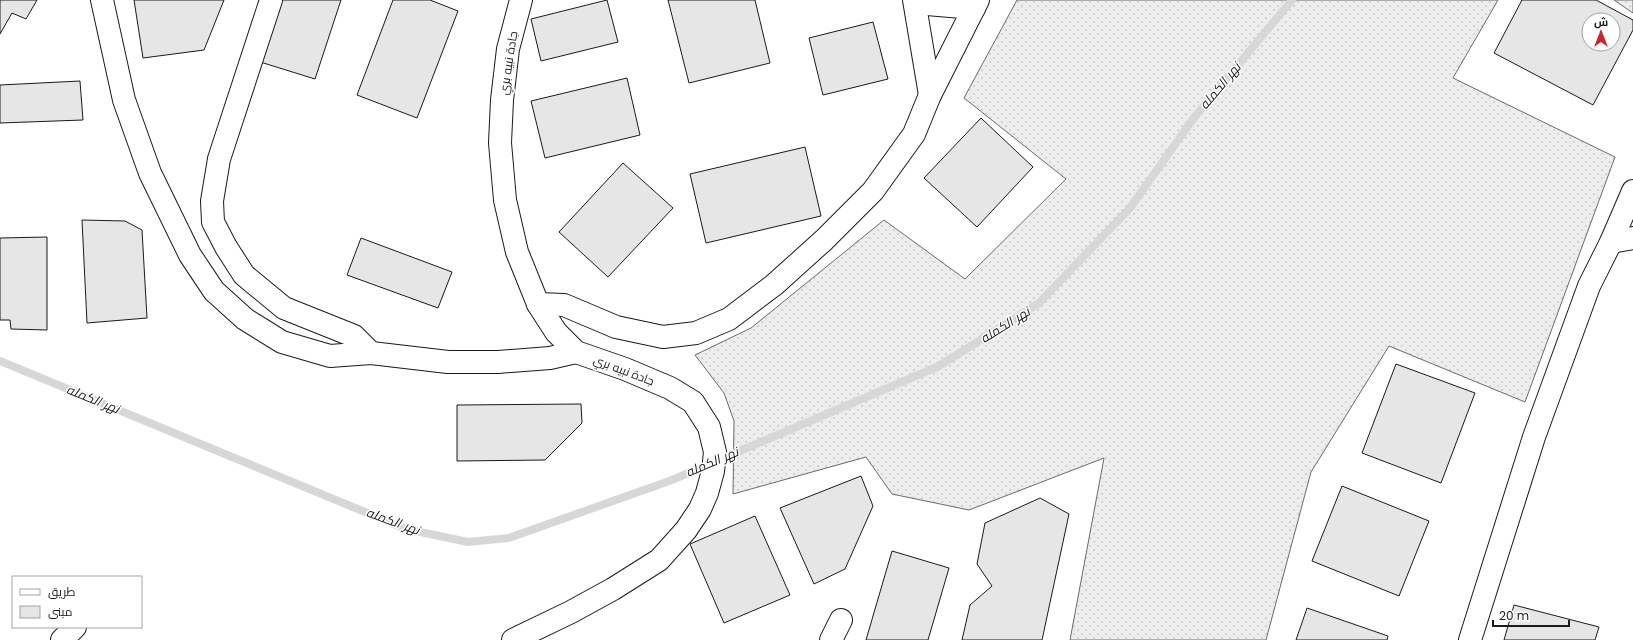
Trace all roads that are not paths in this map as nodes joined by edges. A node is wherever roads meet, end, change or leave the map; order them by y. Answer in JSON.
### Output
{"nodes":[{"id":1,"x":102,"y":0,"type":"edge"},
{"id":2,"x":271,"y":0,"type":"edge"},
{"id":3,"x":521,"y":0,"type":"edge"},
{"id":4,"x":914,"y":1,"type":"edge"},
{"id":5,"x":976,"y":4,"type":"edge"},
{"id":6,"x":930,"y":95,"type":"junction"},
{"id":7,"x":1633,"y":190,"type":"edge"},
{"id":8,"x":1633,"y":238,"type":"edge"},
{"id":9,"x":1611,"y":242,"type":"junction"},
{"id":10,"x":538,"y":304,"type":"junction"},
{"id":11,"x":576,"y":352,"type":"junction"},
{"id":12,"x":371,"y":353,"type":"junction"},
{"id":13,"x":841,"y":620,"type":"dead end"},
{"id":14,"x":74,"y":628,"type":"edge"},
{"id":15,"x":62,"y":640,"type":"edge"},
{"id":16,"x":512,"y":640,"type":"edge"},
{"id":17,"x":831,"y":640,"type":"edge"},
{"id":18,"x":1470,"y":640,"type":"edge"}],
"edges":[{"from":1,"to":12,"type":"street"},
{"from":2,"to":12,"type":"street"},
{"from":3,"to":10,"type":"street","name":"جادة نبيه بري"},
{"from":4,"to":5,"type":"street"},
{"from":4,"to":6,"type":"street"},
{"from":5,"to":6,"type":"street"},
{"from":6,"to":10,"type":"street"},
{"from":7,"to":9,"type":"street"},
{"from":8,"to":9,"type":"street"},
{"from":9,"to":18,"type":"street"},
{"from":10,"to":11,"type":"street","name":"جادة نبيه بري"},
{"from":11,"to":12,"type":"street"},
{"from":11,"to":16,"type":"street","name":"جادة نبيه بري"},
{"from":13,"to":17,"type":"street"},
{"from":14,"to":15,"type":"street"}]}
